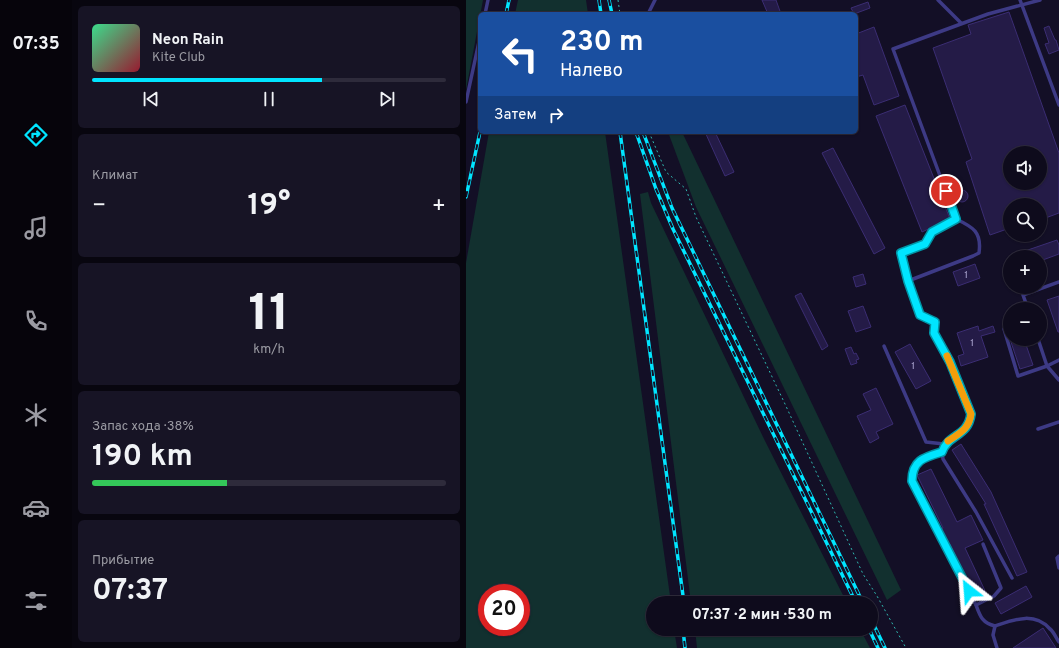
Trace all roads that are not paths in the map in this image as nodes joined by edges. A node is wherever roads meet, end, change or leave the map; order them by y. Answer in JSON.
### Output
{"nodes":[{"id":1,"x":488,"y":0,"type":"edge"},
{"id":2,"x":655,"y":0,"type":"edge"},
{"id":3,"x":938,"y":0,"type":"edge"},
{"id":4,"x":1020,"y":0,"type":"edge"},
{"id":5,"x":1040,"y":0,"type":"edge"},
{"id":6,"x":1022,"y":6,"type":"junction"},
{"id":7,"x":485,"y":12,"type":"edge"},
{"id":8,"x":649,"y":12,"type":"edge"},
{"id":9,"x":961,"y":23,"type":"junction"},
{"id":10,"x":478,"y":46,"type":"edge"},
{"id":11,"x":466,"y":102,"type":"edge"},
{"id":12,"x":1059,"y":105,"type":"edge"},
{"id":13,"x":956,"y":219,"type":"junction"},
{"id":14,"x":908,"y":281,"type":"junction"},
{"id":15,"x":1059,"y":282,"type":"edge"},
{"id":16,"x":1026,"y":302,"type":"edge"},
{"id":17,"x":884,"y":346,"type":"dead end"},
{"id":18,"x":1009,"y":346,"type":"edge"},
{"id":19,"x":1040,"y":346,"type":"edge"},
{"id":20,"x":1059,"y":360,"type":"edge"},
{"id":21,"x":1047,"y":366,"type":"junction"},
{"id":22,"x":1059,"y":380,"type":"edge"},
{"id":23,"x":1059,"y":422,"type":"edge"},
{"id":24,"x":1038,"y":429,"type":"dead end"},
{"id":25,"x":944,"y":444,"type":"junction"},
{"id":26,"x":942,"y":452,"type":"junction"},
{"id":27,"x":983,"y":544,"type":"dead end"},
{"id":28,"x":1059,"y":556,"type":"edge"},
{"id":29,"x":1059,"y":568,"type":"edge"},
{"id":30,"x":1012,"y":578,"type":"dead end"},
{"id":31,"x":976,"y":604,"type":"junction"},
{"id":32,"x":995,"y":626,"type":"junction"},
{"id":33,"x":1059,"y":642,"type":"edge"},
{"id":34,"x":997,"y":648,"type":"edge"}],
"edges":[{"from":1,"to":7,"type":"lane"},
{"from":2,"to":8,"type":"lane"},
{"from":3,"to":9,"type":"lane"},
{"from":4,"to":6,"type":"lane"},
{"from":5,"to":6,"type":"lane"},
{"from":6,"to":9,"type":"lane"},
{"from":6,"to":12,"type":"lane"},
{"from":9,"to":13,"type":"lane"},
{"from":10,"to":11,"type":"lane"},
{"from":13,"to":14,"type":"lane"},
{"from":13,"to":14,"type":"lane"},
{"from":14,"to":25,"type":"lane"},
{"from":15,"to":16,"type":"lane"},
{"from":17,"to":25,"type":"lane"},
{"from":18,"to":21,"type":"lane"},
{"from":19,"to":21,"type":"lane"},
{"from":20,"to":21,"type":"lane"},
{"from":21,"to":22,"type":"lane"},
{"from":23,"to":24,"type":"lane"},
{"from":25,"to":26,"type":"lane"},
{"from":26,"to":30,"type":"lane"},
{"from":26,"to":31,"type":"lane"},
{"from":27,"to":31,"type":"lane"},
{"from":28,"to":29,"type":"lane"},
{"from":31,"to":32,"type":"lane"},
{"from":32,"to":33,"type":"lane"},
{"from":32,"to":34,"type":"lane"}]}
